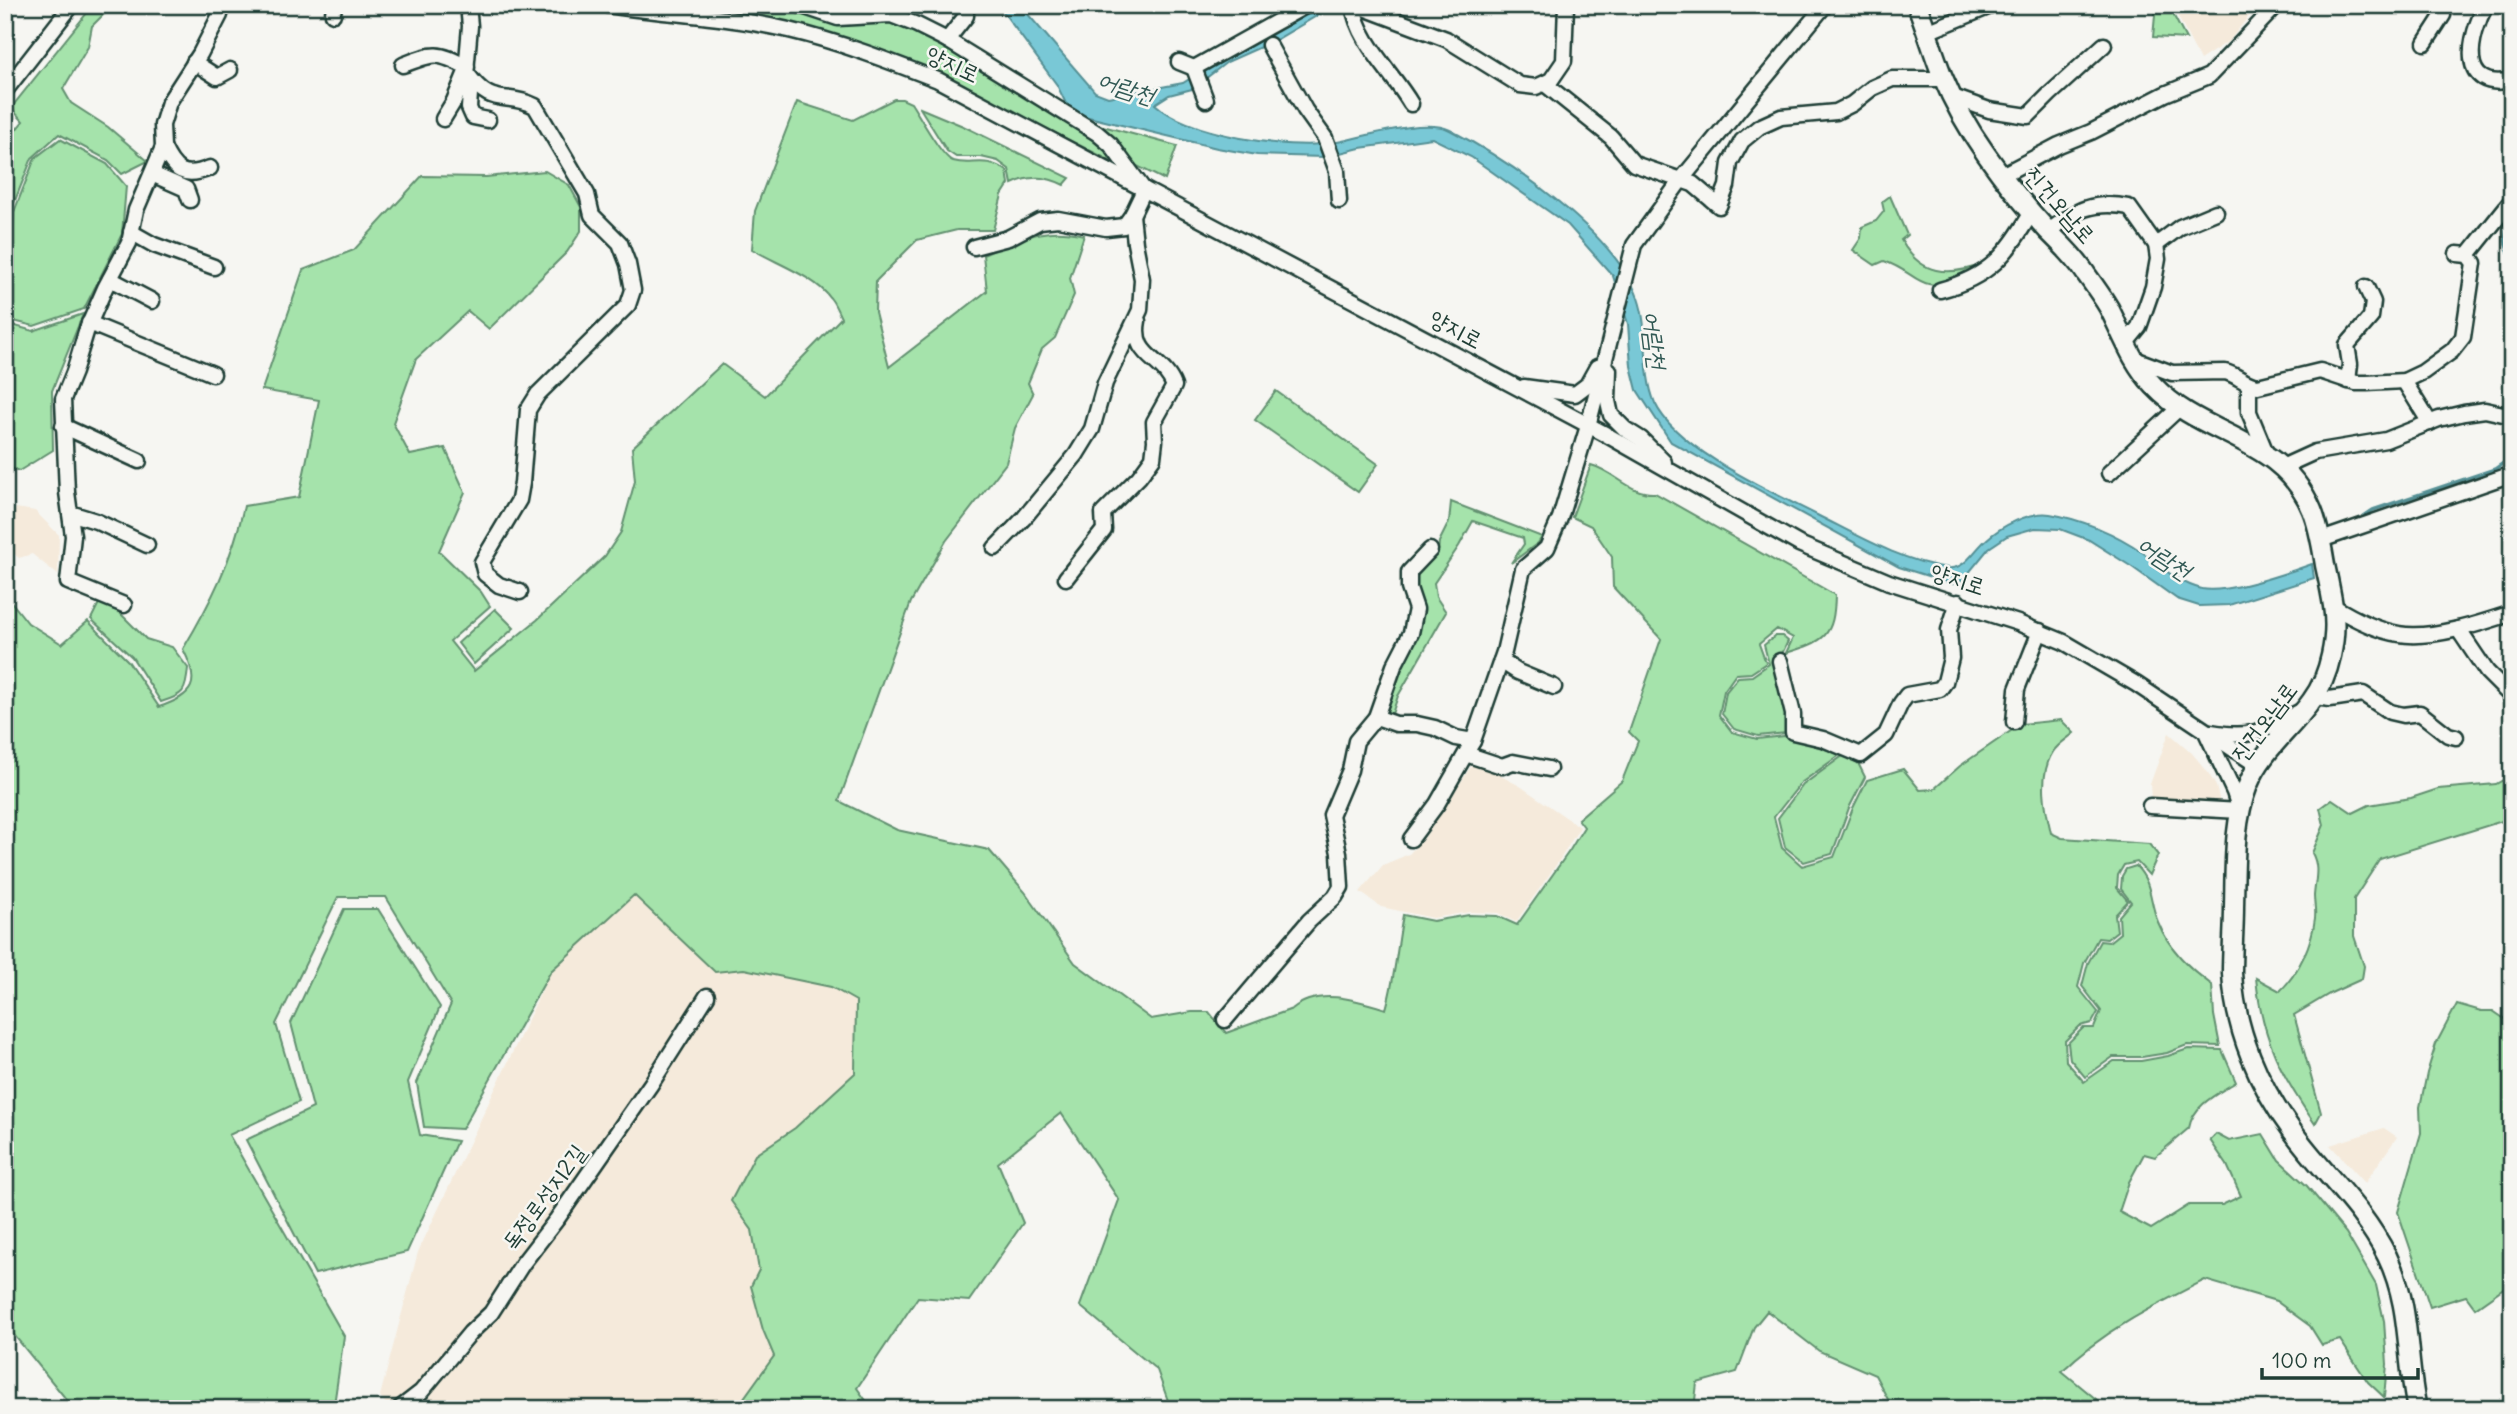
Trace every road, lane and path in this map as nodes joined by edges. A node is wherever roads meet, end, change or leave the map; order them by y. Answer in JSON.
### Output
{"nodes":[{"id":1,"x":72,"y":5,"type":"edge"},
{"id":2,"x":222,"y":5,"type":"edge"},
{"id":3,"x":468,"y":5,"type":"edge"},
{"id":4,"x":607,"y":5,"type":"edge"},
{"id":5,"x":712,"y":5,"type":"edge"},
{"id":6,"x":799,"y":5,"type":"edge"},
{"id":7,"x":966,"y":5,"type":"edge"},
{"id":8,"x":1307,"y":5,"type":"edge"},
{"id":9,"x":1354,"y":5,"type":"edge"},
{"id":10,"x":1566,"y":5,"type":"edge"},
{"id":11,"x":1825,"y":5,"type":"edge"},
{"id":12,"x":1917,"y":5,"type":"edge"},
{"id":13,"x":1993,"y":5,"type":"edge"},
{"id":14,"x":2277,"y":5,"type":"edge"},
{"id":15,"x":2438,"y":5,"type":"edge"},
{"id":16,"x":2486,"y":5,"type":"edge"},
{"id":17,"x":724,"y":19,"type":"junction"},
{"id":18,"x":1927,"y":32,"type":"junction"},
{"id":19,"x":947,"y":40,"type":"junction"},
{"id":20,"x":2425,"y":43,"type":"dead end"},
{"id":21,"x":1269,"y":46,"type":"dead end"},
{"id":22,"x":2105,"y":46,"type":"dead end"},
{"id":23,"x":194,"y":62,"type":"junction"},
{"id":24,"x":1179,"y":62,"type":"dead end"},
{"id":25,"x":403,"y":65,"type":"dead end"},
{"id":26,"x":1194,"y":68,"type":"junction"},
{"id":27,"x":230,"y":70,"type":"dead end"},
{"id":28,"x":468,"y":73,"type":"junction"},
{"id":29,"x":1944,"y":79,"type":"junction"},
{"id":30,"x":2512,"y":80,"type":"edge"},
{"id":31,"x":1545,"y":84,"type":"junction"},
{"id":32,"x":5,"y":91,"type":"edge"},
{"id":33,"x":1203,"y":94,"type":"dead end"},
{"id":34,"x":1953,"y":97,"type":"junction"},
{"id":35,"x":1411,"y":104,"type":"dead end"},
{"id":36,"x":443,"y":119,"type":"dead end"},
{"id":37,"x":488,"y":120,"type":"dead end"},
{"id":38,"x":163,"y":147,"type":"junction"},
{"id":39,"x":210,"y":168,"type":"dead end"},
{"id":40,"x":152,"y":174,"type":"junction"},
{"id":41,"x":2002,"y":176,"type":"junction"},
{"id":42,"x":1681,"y":180,"type":"junction"},
{"id":43,"x":1144,"y":190,"type":"junction"},
{"id":44,"x":191,"y":200,"type":"dead end"},
{"id":45,"x":2512,"y":200,"type":"edge"},
{"id":46,"x":1339,"y":201,"type":"dead end"},
{"id":47,"x":2032,"y":212,"type":"junction"},
{"id":48,"x":2216,"y":212,"type":"dead end"},
{"id":49,"x":1132,"y":215,"type":"junction"},
{"id":50,"x":2049,"y":231,"type":"junction"},
{"id":51,"x":131,"y":232,"type":"junction"},
{"id":52,"x":2155,"y":245,"type":"junction"},
{"id":53,"x":974,"y":247,"type":"dead end"},
{"id":54,"x":214,"y":267,"type":"dead end"},
{"id":55,"x":110,"y":279,"type":"junction"},
{"id":56,"x":2366,"y":287,"type":"dead end"},
{"id":57,"x":1940,"y":290,"type":"dead end"},
{"id":58,"x":152,"y":301,"type":"dead end"},
{"id":59,"x":1140,"y":310,"type":"junction"},
{"id":60,"x":89,"y":323,"type":"junction"},
{"id":61,"x":1612,"y":334,"type":"junction"},
{"id":62,"x":2128,"y":351,"type":"junction"},
{"id":63,"x":213,"y":374,"type":"dead end"},
{"id":64,"x":2348,"y":380,"type":"junction"},
{"id":65,"x":2404,"y":380,"type":"junction"},
{"id":66,"x":1512,"y":385,"type":"junction"},
{"id":67,"x":2249,"y":386,"type":"junction"},
{"id":68,"x":2178,"y":409,"type":"junction"},
{"id":69,"x":2512,"y":416,"type":"edge"},
{"id":70,"x":2430,"y":423,"type":"junction"},
{"id":71,"x":63,"y":426,"type":"junction"},
{"id":72,"x":1588,"y":426,"type":"junction"},
{"id":73,"x":2266,"y":453,"type":"junction"},
{"id":74,"x":139,"y":461,"type":"dead end"},
{"id":75,"x":2282,"y":467,"type":"junction"},
{"id":76,"x":2109,"y":472,"type":"dead end"},
{"id":77,"x":2512,"y":474,"type":"edge"},
{"id":78,"x":1678,"y":476,"type":"junction"},
{"id":79,"x":70,"y":513,"type":"junction"},
{"id":80,"x":2321,"y":540,"type":"junction"},
{"id":81,"x":147,"y":545,"type":"dead end"},
{"id":82,"x":995,"y":548,"type":"dead end"},
{"id":83,"x":1430,"y":550,"type":"dead end"},
{"id":84,"x":1066,"y":578,"type":"dead end"},
{"id":85,"x":520,"y":592,"type":"dead end"},
{"id":86,"x":1958,"y":603,"type":"junction"},
{"id":87,"x":124,"y":605,"type":"dead end"},
{"id":88,"x":2333,"y":606,"type":"junction"},
{"id":89,"x":2512,"y":613,"type":"edge"},
{"id":90,"x":2458,"y":629,"type":"junction"},
{"id":91,"x":2040,"y":631,"type":"junction"},
{"id":92,"x":1501,"y":661,"type":"junction"},
{"id":93,"x":1780,"y":662,"type":"dead end"},
{"id":94,"x":1554,"y":687,"type":"dead end"},
{"id":95,"x":2512,"y":697,"type":"edge"},
{"id":96,"x":2310,"y":703,"type":"junction"},
{"id":97,"x":1376,"y":718,"type":"junction"},
{"id":98,"x":2014,"y":722,"type":"dead end"},
{"id":99,"x":2206,"y":731,"type":"junction"},
{"id":100,"x":2456,"y":737,"type":"dead end"},
{"id":101,"x":1469,"y":748,"type":"junction"},
{"id":102,"x":2257,"y":765,"type":"junction"},
{"id":103,"x":1549,"y":769,"type":"dead end"},
{"id":104,"x":2150,"y":806,"type":"dead end"},
{"id":105,"x":2240,"y":811,"type":"junction"},
{"id":106,"x":1411,"y":839,"type":"dead end"},
{"id":107,"x":707,"y":996,"type":"dead end"},
{"id":108,"x":1225,"y":1020,"type":"dead end"},
{"id":109,"x":399,"y":1409,"type":"edge"},
{"id":110,"x":2417,"y":1409,"type":"edge"}],
"edges":[{"from":1,"to":32,"type":"street"},
{"from":2,"to":23,"type":"street"},
{"from":3,"to":28,"type":"street"},
{"from":4,"to":17,"type":"street","name":"양지로"},
{"from":5,"to":17,"type":"street"},
{"from":6,"to":19,"type":"street"},
{"from":7,"to":19,"type":"street"},
{"from":8,"to":26,"type":"street"},
{"from":9,"to":31,"type":"street"},
{"from":9,"to":35,"type":"street"},
{"from":10,"to":31,"type":"street"},
{"from":11,"to":42,"type":"street"},
{"from":12,"to":18,"type":"main road","name":"진건오남로"},
{"from":13,"to":18,"type":"street"},
{"from":14,"to":41,"type":"street"},
{"from":15,"to":20,"type":"street"},
{"from":16,"to":30,"type":"street"},
{"from":17,"to":43,"type":"street","name":"양지로"},
{"from":18,"to":29,"type":"main road","name":"진건오남로"},
{"from":19,"to":43,"type":"street"},
{"from":21,"to":46,"type":"street"},
{"from":22,"to":34,"type":"street"},
{"from":23,"to":27,"type":"street"},
{"from":23,"to":38,"type":"street"},
{"from":24,"to":26,"type":"street"},
{"from":25,"to":28,"type":"street"},
{"from":26,"to":33,"type":"street"},
{"from":28,"to":36,"type":"street"},
{"from":28,"to":37,"type":"street"},
{"from":28,"to":85,"type":"street"},
{"from":29,"to":34,"type":"main road","name":"진건오남로"},
{"from":29,"to":42,"type":"street"},
{"from":31,"to":42,"type":"street"},
{"from":34,"to":41,"type":"main road","name":"진건오남로"},
{"from":38,"to":39,"type":"street"},
{"from":38,"to":40,"type":"street"},
{"from":40,"to":44,"type":"street"},
{"from":40,"to":51,"type":"street"},
{"from":41,"to":47,"type":"main road","name":"진건오남로"},
{"from":42,"to":61,"type":"street"},
{"from":43,"to":49,"type":"street"},
{"from":43,"to":66,"type":"street","name":"양지로"},
{"from":45,"to":65,"type":"street"},
{"from":47,"to":50,"type":"main road","name":"진건오남로"},
{"from":47,"to":57,"type":"street"},
{"from":48,"to":52,"type":"street"},
{"from":49,"to":53,"type":"street"},
{"from":49,"to":59,"type":"street"},
{"from":50,"to":52,"type":"street"},
{"from":50,"to":62,"type":"main road","name":"진건오남로"},
{"from":51,"to":54,"type":"street"},
{"from":51,"to":55,"type":"street"},
{"from":52,"to":62,"type":"street"},
{"from":55,"to":58,"type":"street"},
{"from":55,"to":60,"type":"street"},
{"from":56,"to":64,"type":"street"},
{"from":59,"to":82,"type":"street"},
{"from":59,"to":84,"type":"street"},
{"from":60,"to":63,"type":"street"},
{"from":60,"to":71,"type":"street"},
{"from":61,"to":66,"type":"street"},
{"from":61,"to":72,"type":"street"},
{"from":61,"to":78,"type":"street"},
{"from":62,"to":67,"type":"street"},
{"from":62,"to":68,"type":"main road","name":"진건오남로"},
{"from":64,"to":65,"type":"street"},
{"from":64,"to":67,"type":"street"},
{"from":65,"to":70,"type":"street"},
{"from":66,"to":72,"type":"street","name":"양지로"},
{"from":67,"to":73,"type":"street"},
{"from":68,"to":73,"type":"main road","name":"진건오남로"},
{"from":68,"to":76,"type":"street"},
{"from":69,"to":70,"type":"street"},
{"from":70,"to":75,"type":"street"},
{"from":71,"to":74,"type":"street"},
{"from":71,"to":79,"type":"street"},
{"from":72,"to":78,"type":"street","name":"양지로"},
{"from":72,"to":92,"type":"street"},
{"from":73,"to":75,"type":"main road","name":"진건오남로"},
{"from":75,"to":80,"type":"main road","name":"진건오남로"},
{"from":77,"to":80,"type":"street"},
{"from":78,"to":86,"type":"street","name":"양지로"},
{"from":79,"to":81,"type":"street"},
{"from":79,"to":87,"type":"street"},
{"from":80,"to":88,"type":"main road","name":"진건오남로"},
{"from":83,"to":97,"type":"street"},
{"from":86,"to":91,"type":"street","name":"양지로"},
{"from":86,"to":93,"type":"street"},
{"from":88,"to":90,"type":"street"},
{"from":88,"to":96,"type":"main road","name":"진건오남로"},
{"from":89,"to":90,"type":"street"},
{"from":90,"to":95,"type":"street"},
{"from":91,"to":98,"type":"street"},
{"from":91,"to":99,"type":"street","name":"양지로"},
{"from":92,"to":94,"type":"street"},
{"from":92,"to":101,"type":"street"},
{"from":96,"to":99,"type":"street"},
{"from":96,"to":100,"type":"street"},
{"from":96,"to":102,"type":"main road","name":"진건오남로"},
{"from":97,"to":101,"type":"street"},
{"from":97,"to":108,"type":"street"},
{"from":99,"to":102,"type":"street","name":"양지로"},
{"from":99,"to":105,"type":"street"},
{"from":101,"to":103,"type":"street"},
{"from":101,"to":106,"type":"street"},
{"from":102,"to":105,"type":"main road","name":"진건오남로"},
{"from":104,"to":105,"type":"street"},
{"from":105,"to":110,"type":"main road","name":"진건오남로"},
{"from":107,"to":109,"type":"street","name":"독정로성지2길"}]}
